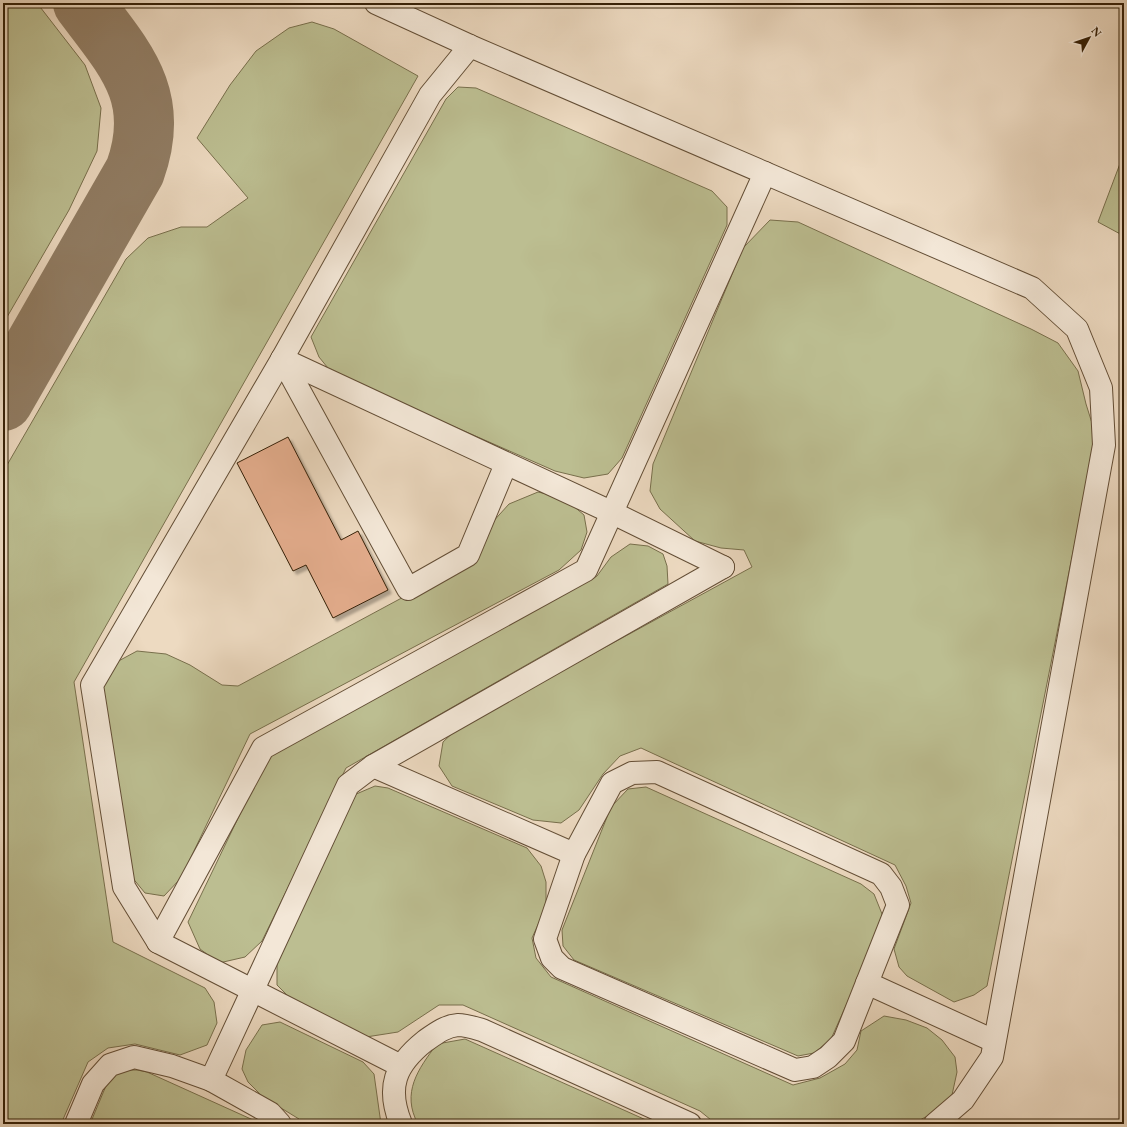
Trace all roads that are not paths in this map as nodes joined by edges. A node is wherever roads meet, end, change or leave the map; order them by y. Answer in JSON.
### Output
{"nodes":[{"id":1,"x":387,"y":5,"type":"edge"},
{"id":2,"x":470,"y":46,"type":"junction"},
{"id":3,"x":765,"y":173,"type":"junction"},
{"id":4,"x":282,"y":359,"type":"junction"},
{"id":5,"x":506,"y":464,"type":"junction"},
{"id":6,"x":612,"y":513,"type":"junction"},
{"id":7,"x":372,"y":766,"type":"junction"},
{"id":8,"x":574,"y":854,"type":"junction"},
{"id":9,"x":158,"y":942,"type":"junction"},
{"id":10,"x":867,"y":983,"type":"junction"},
{"id":11,"x":252,"y":991,"type":"junction"},
{"id":12,"x":994,"y":1041,"type":"junction"},
{"id":13,"x":400,"y":1066,"type":"junction"},
{"id":14,"x":211,"y":1080,"type":"junction"},
{"id":15,"x":76,"y":1124,"type":"edge"},
{"id":16,"x":280,"y":1124,"type":"edge"},
{"id":17,"x":401,"y":1124,"type":"edge"},
{"id":18,"x":690,"y":1124,"type":"edge"},
{"id":19,"x":935,"y":1124,"type":"edge"}],
"edges":[{"from":1,"to":2,"type":"lane"},
{"from":2,"to":3,"type":"lane"},
{"from":2,"to":4,"type":"lane"},
{"from":3,"to":6,"type":"lane"},
{"from":3,"to":12,"type":"lane"},
{"from":4,"to":5,"type":"lane"},
{"from":4,"to":5,"type":"lane"},
{"from":4,"to":9,"type":"lane"},
{"from":5,"to":6,"type":"lane"},
{"from":6,"to":7,"type":"lane"},
{"from":6,"to":9,"type":"lane"},
{"from":7,"to":8,"type":"lane"},
{"from":7,"to":11,"type":"lane"},
{"from":8,"to":10,"type":"lane"},
{"from":8,"to":10,"type":"lane"},
{"from":9,"to":11,"type":"lane"},
{"from":10,"to":12,"type":"lane"},
{"from":11,"to":13,"type":"lane"},
{"from":11,"to":14,"type":"lane"},
{"from":12,"to":19,"type":"lane"},
{"from":13,"to":17,"type":"lane"},
{"from":13,"to":18,"type":"lane"},
{"from":14,"to":15,"type":"lane"},
{"from":14,"to":16,"type":"lane"}]}
